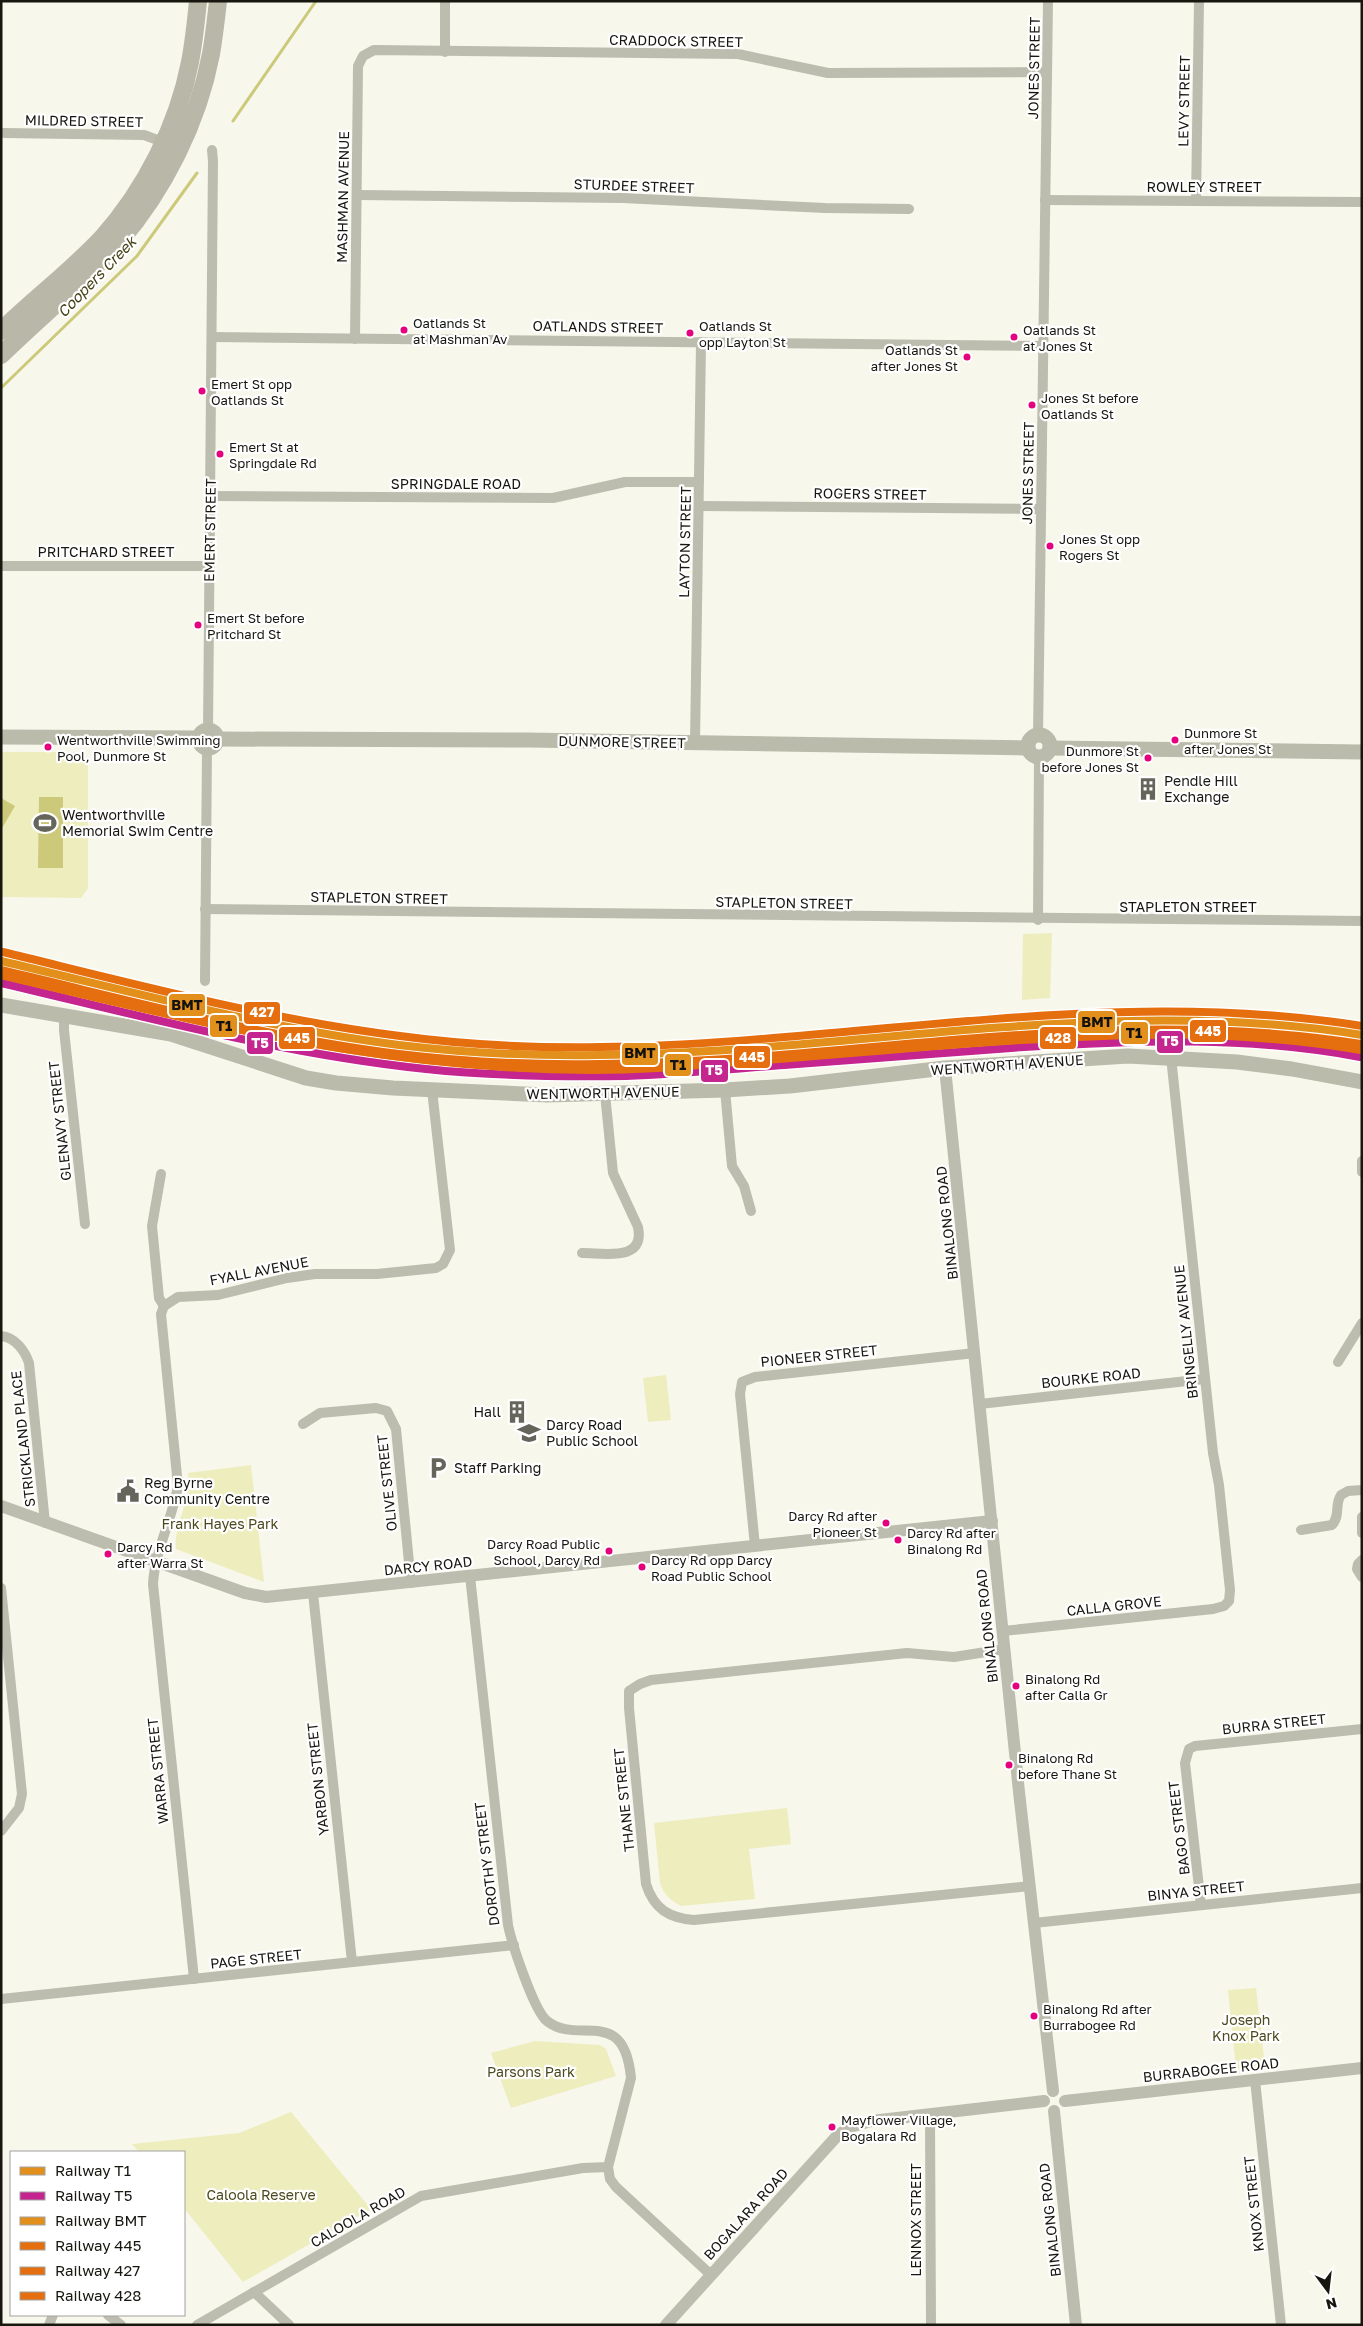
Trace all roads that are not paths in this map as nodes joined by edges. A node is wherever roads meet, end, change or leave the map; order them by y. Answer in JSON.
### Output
{"nodes":[{"id":1,"x":198,"y":1,"type":"edge"},
{"id":2,"x":218,"y":1,"type":"edge"},
{"id":3,"x":445,"y":1,"type":"edge"},
{"id":4,"x":1048,"y":1,"type":"edge"},
{"id":5,"x":1199,"y":1,"type":"edge"},
{"id":6,"x":444,"y":52,"type":"junction"},
{"id":7,"x":363,"y":56,"type":"joint"},
{"id":8,"x":1048,"y":72,"type":"junction"},
{"id":9,"x":4,"y":133,"type":"dead end"},
{"id":10,"x":163,"y":142,"type":"junction"},
{"id":11,"x":212,"y":150,"type":"dead end"},
{"id":12,"x":358,"y":195,"type":"junction"},
{"id":13,"x":1045,"y":200,"type":"junction"},
{"id":14,"x":1196,"y":201,"type":"junction"},
{"id":15,"x":1362,"y":202,"type":"edge"},
{"id":16,"x":909,"y":209,"type":"dead end"},
{"id":17,"x":1,"y":331,"type":"edge"},
{"id":18,"x":212,"y":337,"type":"junction"},
{"id":19,"x":355,"y":339,"type":"junction"},
{"id":20,"x":700,"y":342,"type":"junction"},
{"id":21,"x":1044,"y":346,"type":"junction"},
{"id":22,"x":1,"y":355,"type":"edge"},
{"id":23,"x":700,"y":482,"type":"junction"},
{"id":24,"x":211,"y":496,"type":"junction"},
{"id":25,"x":699,"y":506,"type":"junction"},
{"id":26,"x":1041,"y":509,"type":"junction"},
{"id":27,"x":1,"y":566,"type":"edge"},
{"id":28,"x":210,"y":566,"type":"junction"},
{"id":29,"x":1038,"y":736,"type":"joint"},
{"id":30,"x":1,"y":737,"type":"edge"},
{"id":31,"x":208,"y":739,"type":"junction"},
{"id":32,"x":695,"y":744,"type":"junction"},
{"id":33,"x":1039,"y":751,"type":"junction"},
{"id":34,"x":1362,"y":752,"type":"edge"},
{"id":35,"x":205,"y":909,"type":"junction"},
{"id":36,"x":1038,"y":920,"type":"junction"},
{"id":37,"x":1362,"y":921,"type":"edge"},
{"id":38,"x":205,"y":981,"type":"dead end"},
{"id":39,"x":1,"y":1005,"type":"edge"},
{"id":40,"x":64,"y":1016,"type":"junction"},
{"id":41,"x":1172,"y":1057,"type":"junction"},
{"id":42,"x":945,"y":1068,"type":"junction"},
{"id":43,"x":1362,"y":1082,"type":"edge"},
{"id":44,"x":432,"y":1090,"type":"junction"},
{"id":45,"x":725,"y":1090,"type":"junction"},
{"id":46,"x":605,"y":1094,"type":"junction"},
{"id":47,"x":1362,"y":1161,"type":"edge"},
{"id":48,"x":1362,"y":1172,"type":"edge"},
{"id":49,"x":161,"y":1174,"type":"dead end"},
{"id":50,"x":751,"y":1211,"type":"dead end"},
{"id":51,"x":85,"y":1224,"type":"dead end"},
{"id":52,"x":582,"y":1253,"type":"dead end"},
{"id":53,"x":164,"y":1306,"type":"junction"},
{"id":54,"x":1362,"y":1323,"type":"edge"},
{"id":55,"x":1,"y":1336,"type":"edge"},
{"id":56,"x":975,"y":1353,"type":"junction"},
{"id":57,"x":1338,"y":1362,"type":"dead end"},
{"id":58,"x":1205,"y":1379,"type":"junction"},
{"id":59,"x":980,"y":1404,"type":"junction"},
{"id":60,"x":303,"y":1424,"type":"dead end"},
{"id":61,"x":1362,"y":1490,"type":"edge"},
{"id":62,"x":1,"y":1506,"type":"edge"},
{"id":63,"x":1362,"y":1517,"type":"edge"},
{"id":64,"x":992,"y":1521,"type":"junction"},
{"id":65,"x":45,"y":1522,"type":"junction"},
{"id":66,"x":1301,"y":1530,"type":"dead end"},
{"id":67,"x":1362,"y":1533,"type":"edge"},
{"id":68,"x":755,"y":1546,"type":"junction"},
{"id":69,"x":1362,"y":1560,"type":"edge"},
{"id":70,"x":155,"y":1561,"type":"junction"},
{"id":71,"x":470,"y":1576,"type":"junction"},
{"id":72,"x":1362,"y":1577,"type":"edge"},
{"id":73,"x":411,"y":1582,"type":"junction"},
{"id":74,"x":1,"y":1588,"type":"edge"},
{"id":75,"x":312,"y":1593,"type":"junction"},
{"id":76,"x":1227,"y":1604,"type":"joint"},
{"id":77,"x":1003,"y":1631,"type":"junction"},
{"id":78,"x":1005,"y":1649,"type":"junction"},
{"id":79,"x":1362,"y":1729,"type":"edge"},
{"id":80,"x":1189,"y":1749,"type":"joint"},
{"id":81,"x":1,"y":1831,"type":"edge"},
{"id":82,"x":1030,"y":1886,"type":"junction"},
{"id":83,"x":1362,"y":1888,"type":"edge"},
{"id":84,"x":1201,"y":1905,"type":"junction"},
{"id":85,"x":1034,"y":1923,"type":"junction"},
{"id":86,"x":514,"y":1945,"type":"junction"},
{"id":87,"x":352,"y":1962,"type":"junction"},
{"id":88,"x":194,"y":1979,"type":"junction"},
{"id":89,"x":1,"y":1999,"type":"edge"},
{"id":90,"x":1362,"y":2068,"type":"edge"},
{"id":91,"x":1255,"y":2080,"type":"junction"},
{"id":92,"x":1052,"y":2090,"type":"junction"},
{"id":93,"x":1044,"y":2101,"type":"junction"},
{"id":94,"x":1064,"y":2101,"type":"junction"},
{"id":95,"x":1054,"y":2111,"type":"junction"},
{"id":96,"x":930,"y":2115,"type":"junction"},
{"id":97,"x":608,"y":2167,"type":"junction"},
{"id":98,"x":711,"y":2275,"type":"junction"},
{"id":99,"x":254,"y":2292,"type":"junction"},
{"id":100,"x":109,"y":2316,"type":"edge"},
{"id":101,"x":121,"y":2325,"type":"edge"},
{"id":102,"x":197,"y":2325,"type":"edge"},
{"id":103,"x":289,"y":2325,"type":"edge"},
{"id":104,"x":666,"y":2325,"type":"edge"},
{"id":105,"x":930,"y":2325,"type":"edge"},
{"id":106,"x":1076,"y":2325,"type":"edge"},
{"id":107,"x":1281,"y":2325,"type":"edge"}],
"edges":[{"from":1,"to":10,"type":"highway"},
{"from":2,"to":22,"type":"highway"},
{"from":3,"to":6,"type":"street"},
{"from":4,"to":8,"type":"street","name":"JONES STREET"},
{"from":5,"to":14,"type":"street","name":"LEVY STREET"},
{"from":6,"to":7,"type":"street","name":"CRADDOCK STREET"},
{"from":6,"to":8,"type":"street","name":"CRADDOCK STREET"},
{"from":7,"to":12,"type":"street","name":"MASHMAN AVENUE"},
{"from":8,"to":13,"type":"street","name":"JONES STREET"},
{"from":9,"to":10,"type":"street","name":"MILDRED STREET"},
{"from":10,"to":17,"type":"highway"},
{"from":11,"to":18,"type":"street","name":"EMERT STREET"},
{"from":12,"to":16,"type":"street","name":"STURDEE STREET"},
{"from":12,"to":19,"type":"street","name":"MASHMAN AVENUE"},
{"from":13,"to":14,"type":"street","name":"ROWLEY STREET"},
{"from":13,"to":21,"type":"street","name":"JONES STREET"},
{"from":14,"to":15,"type":"street","name":"ROWLEY STREET"},
{"from":18,"to":19,"type":"street","name":"OATLANDS STREET"},
{"from":18,"to":24,"type":"street","name":"EMERT STREET"},
{"from":19,"to":20,"type":"street","name":"OATLANDS STREET"},
{"from":20,"to":21,"type":"street","name":"OATLANDS STREET"},
{"from":20,"to":23,"type":"street","name":"LAYTON STREET"},
{"from":21,"to":26,"type":"street","name":"JONES STREET"},
{"from":23,"to":24,"type":"street","name":"SPRINGDALE ROAD"},
{"from":23,"to":25,"type":"street","name":"LAYTON STREET"},
{"from":24,"to":28,"type":"street","name":"EMERT STREET"},
{"from":25,"to":26,"type":"street","name":"ROGERS STREET"},
{"from":25,"to":32,"type":"street","name":"LAYTON STREET"},
{"from":26,"to":29,"type":"street","name":"JONES STREET"},
{"from":27,"to":28,"type":"street","name":"PRITCHARD STREET"},
{"from":28,"to":31,"type":"street","name":"EMERT STREET"},
{"from":29,"to":33,"type":"main road"},
{"from":30,"to":31,"type":"main road","name":"DUNMORE STREET"},
{"from":31,"to":32,"type":"main road","name":"DUNMORE STREET"},
{"from":31,"to":35,"type":"street","name":"EMERT STREET"},
{"from":32,"to":33,"type":"main road","name":"DUNMORE STREET"},
{"from":33,"to":34,"type":"main road","name":"DUNMORE STREET"},
{"from":33,"to":36,"type":"street"},
{"from":35,"to":36,"type":"street","name":"STAPLETON STREET"},
{"from":35,"to":38,"type":"street","name":"EMERT STREET"},
{"from":36,"to":37,"type":"street","name":"STAPLETON STREET"},
{"from":39,"to":40,"type":"main road","name":"WENTWORTH AVENUE"},
{"from":40,"to":44,"type":"main road","name":"WENTWORTH AVENUE"},
{"from":40,"to":51,"type":"street","name":"GLENAVY STREET"},
{"from":41,"to":42,"type":"main road","name":"WENTWORTH AVENUE"},
{"from":41,"to":43,"type":"main road","name":"WENTWORTH AVENUE"},
{"from":41,"to":58,"type":"street","name":"BRINGELLY AVENUE"},
{"from":42,"to":45,"type":"main road","name":"WENTWORTH AVENUE"},
{"from":42,"to":56,"type":"street","name":"BINALONG ROAD"},
{"from":44,"to":46,"type":"main road","name":"WENTWORTH AVENUE"},
{"from":44,"to":53,"type":"street","name":"FYALL AVENUE"},
{"from":45,"to":46,"type":"main road","name":"WENTWORTH AVENUE"},
{"from":45,"to":50,"type":"street"},
{"from":46,"to":52,"type":"street"},
{"from":47,"to":48,"type":"street"},
{"from":49,"to":53,"type":"street"},
{"from":53,"to":70,"type":"street"},
{"from":54,"to":57,"type":"street"},
{"from":55,"to":65,"type":"street","name":"STRICKLAND PLACE"},
{"from":56,"to":59,"type":"street","name":"BINALONG ROAD"},
{"from":56,"to":68,"type":"street","name":"PIONEER STREET"},
{"from":58,"to":59,"type":"street","name":"BOURKE ROAD"},
{"from":58,"to":76,"type":"street","name":"BRINGELLY AVENUE"},
{"from":59,"to":64,"type":"street","name":"BINALONG ROAD"},
{"from":60,"to":73,"type":"street","name":"OLIVE STREET"},
{"from":61,"to":66,"type":"street"},
{"from":62,"to":65,"type":"street","name":"DARCY ROAD"},
{"from":63,"to":67,"type":"street"},
{"from":64,"to":68,"type":"street","name":"DARCY ROAD"},
{"from":64,"to":77,"type":"street","name":"BINALONG ROAD"},
{"from":65,"to":70,"type":"street","name":"DARCY ROAD"},
{"from":68,"to":71,"type":"street","name":"DARCY ROAD"},
{"from":69,"to":72,"type":"street"},
{"from":70,"to":75,"type":"street","name":"DARCY ROAD"},
{"from":70,"to":88,"type":"street","name":"WARRA STREET"},
{"from":71,"to":73,"type":"street","name":"DARCY ROAD"},
{"from":71,"to":86,"type":"street","name":"DOROTHY STREET"},
{"from":73,"to":75,"type":"street","name":"DARCY ROAD"},
{"from":74,"to":81,"type":"street"},
{"from":75,"to":87,"type":"street","name":"YARBON STREET"},
{"from":76,"to":77,"type":"street","name":"CALLA GROVE"},
{"from":77,"to":78,"type":"street","name":"BINALONG ROAD"},
{"from":78,"to":82,"type":"street","name":"BINALONG ROAD"},
{"from":78,"to":82,"type":"street","name":"THANE STREET"},
{"from":79,"to":80,"type":"street","name":"BURRA STREET"},
{"from":80,"to":84,"type":"street","name":"BAGO STREET"},
{"from":82,"to":85,"type":"street","name":"BINALONG ROAD"},
{"from":83,"to":84,"type":"street","name":"BINYA STREET"},
{"from":84,"to":85,"type":"street","name":"BINYA STREET"},
{"from":85,"to":92,"type":"street","name":"BINALONG ROAD"},
{"from":86,"to":87,"type":"street","name":"PAGE STREET"},
{"from":86,"to":97,"type":"street","name":"DOROTHY STREET"},
{"from":87,"to":88,"type":"street","name":"PAGE STREET"},
{"from":88,"to":89,"type":"street","name":"PAGE STREET"},
{"from":90,"to":91,"type":"street","name":"BURRABOGEE ROAD"},
{"from":91,"to":94,"type":"street","name":"BURRABOGEE ROAD"},
{"from":91,"to":107,"type":"street","name":"KNOX STREET"},
{"from":92,"to":93,"type":"street"},
{"from":92,"to":94,"type":"street"},
{"from":93,"to":95,"type":"street"},
{"from":93,"to":96,"type":"street"},
{"from":94,"to":95,"type":"street"},
{"from":95,"to":106,"type":"street","name":"BINALONG ROAD"},
{"from":96,"to":98,"type":"street","name":"BOGALARA ROAD"},
{"from":96,"to":105,"type":"street","name":"LENNOX STREET"},
{"from":97,"to":98,"type":"street"},
{"from":97,"to":99,"type":"street","name":"CALOOLA ROAD"},
{"from":98,"to":104,"type":"street","name":"BOGALARA ROAD"},
{"from":99,"to":102,"type":"street","name":"CALOOLA ROAD"},
{"from":99,"to":103,"type":"street"},
{"from":100,"to":101,"type":"street"}]}
